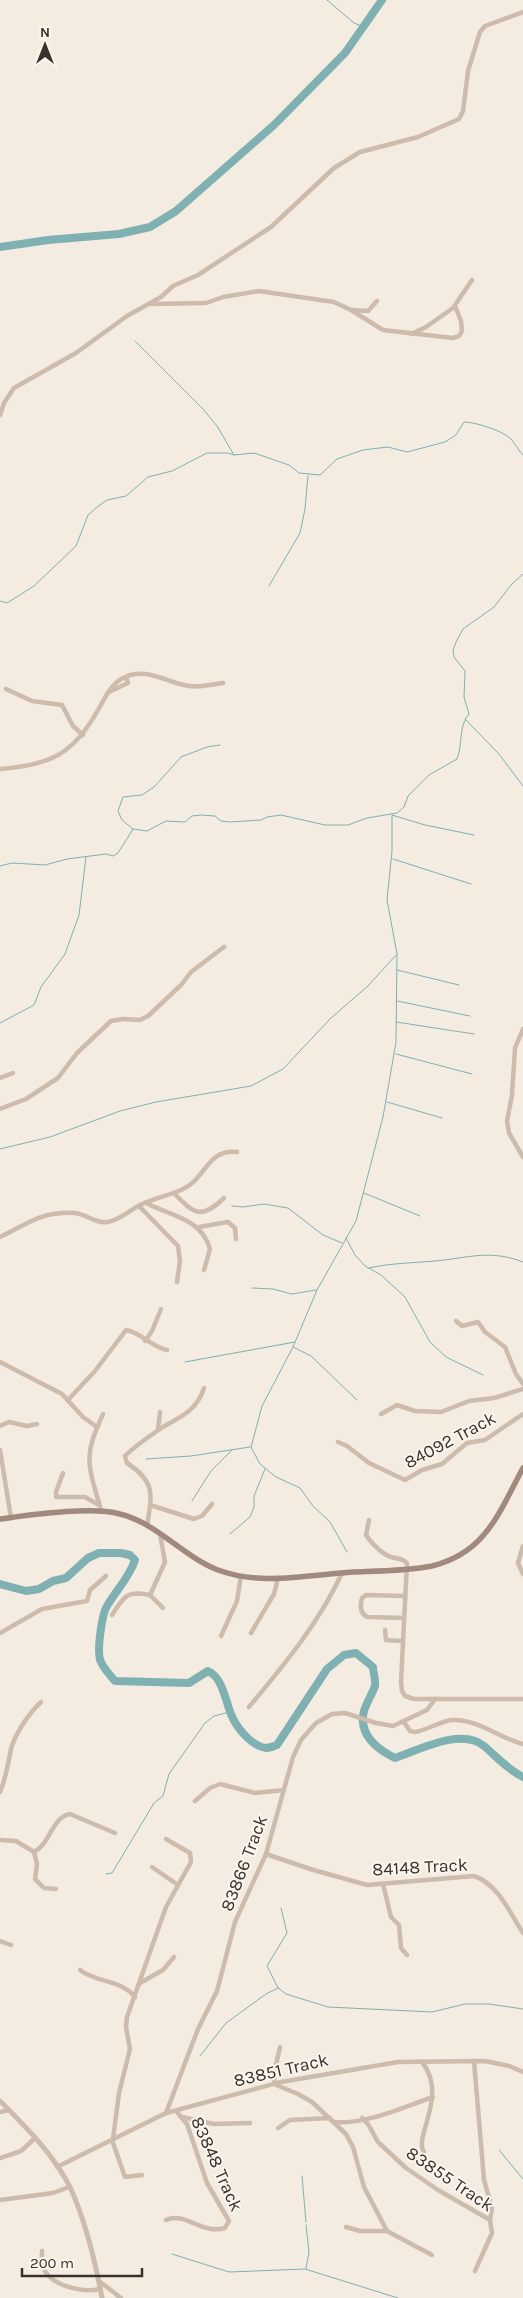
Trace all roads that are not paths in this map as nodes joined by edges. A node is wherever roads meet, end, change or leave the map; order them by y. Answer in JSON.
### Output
{"nodes":[{"id":1,"x":523,"y":12,"type":"edge"},
{"id":2,"x":472,"y":280,"type":"dead end"},
{"id":3,"x":377,"y":301,"type":"dead end"},
{"id":4,"x":150,"y":304,"type":"junction"},
{"id":5,"x":454,"y":306,"type":"junction"},
{"id":6,"x":351,"y":310,"type":"junction"},
{"id":7,"x":411,"y":334,"type":"junction"},
{"id":8,"x":0,"y":415,"type":"edge"},
{"id":9,"x":223,"y":682,"type":"dead end"},
{"id":10,"x":6,"y":689,"type":"dead end"},
{"id":11,"x":83,"y":735,"type":"junction"},
{"id":12,"x":0,"y":769,"type":"edge"},
{"id":13,"x":224,"y":946,"type":"dead end"},
{"id":14,"x":523,"y":1029,"type":"edge"},
{"id":15,"x":13,"y":1073,"type":"dead end"},
{"id":16,"x":0,"y":1078,"type":"edge"},
{"id":17,"x":0,"y":1109,"type":"edge"},
{"id":18,"x":237,"y":1152,"type":"dead end"},
{"id":19,"x":523,"y":1157,"type":"edge"},
{"id":20,"x":174,"y":1193,"type":"junction"},
{"id":21,"x":224,"y":1198,"type":"dead end"},
{"id":22,"x":146,"y":1203,"type":"junction"},
{"id":23,"x":139,"y":1206,"type":"junction"},
{"id":24,"x":199,"y":1227,"type":"junction"},
{"id":25,"x":0,"y":1237,"type":"edge"},
{"id":26,"x":236,"y":1239,"type":"dead end"},
{"id":27,"x":204,"y":1270,"type":"dead end"},
{"id":28,"x":177,"y":1282,"type":"dead end"},
{"id":29,"x":161,"y":1309,"type":"dead end"},
{"id":30,"x":456,"y":1321,"type":"dead end"},
{"id":31,"x":145,"y":1340,"type":"junction"},
{"id":32,"x":167,"y":1350,"type":"dead end"},
{"id":33,"x":0,"y":1362,"type":"edge"},
{"id":34,"x":523,"y":1384,"type":"edge"},
{"id":35,"x":204,"y":1388,"type":"dead end"},
{"id":36,"x":523,"y":1389,"type":"edge"},
{"id":37,"x":68,"y":1400,"type":"junction"},
{"id":38,"x":160,"y":1412,"type":"dead end"},
{"id":39,"x":103,"y":1414,"type":"dead end"},
{"id":40,"x":381,"y":1414,"type":"dead end"},
{"id":41,"x":523,"y":1414,"type":"edge"},
{"id":42,"x":37,"y":1424,"type":"dead end"},
{"id":43,"x":0,"y":1426,"type":"edge"},
{"id":44,"x":97,"y":1427,"type":"junction"},
{"id":45,"x":158,"y":1432,"type":"junction"},
{"id":46,"x":338,"y":1442,"type":"dead end"},
{"id":47,"x":0,"y":1450,"type":"edge"},
{"id":48,"x":523,"y":1468,"type":"edge"},
{"id":49,"x":63,"y":1473,"type":"dead end"},
{"id":50,"x":212,"y":1504,"type":"dead end"},
{"id":51,"x":150,"y":1505,"type":"junction"},
{"id":52,"x":100,"y":1508,"type":"junction"},
{"id":53,"x":11,"y":1518,"type":"junction"},
{"id":54,"x":0,"y":1519,"type":"edge"},
{"id":55,"x":368,"y":1520,"type":"dead end"},
{"id":56,"x":147,"y":1526,"type":"junction"},
{"id":57,"x":160,"y":1534,"type":"junction"},
{"id":58,"x":523,"y":1546,"type":"edge"},
{"id":59,"x":407,"y":1569,"type":"junction"},
{"id":60,"x":342,"y":1573,"type":"junction"},
{"id":61,"x":523,"y":1574,"type":"edge"},
{"id":62,"x":106,"y":1576,"type":"dead end"},
{"id":63,"x":241,"y":1576,"type":"junction"},
{"id":64,"x":278,"y":1578,"type":"junction"},
{"id":65,"x":150,"y":1595,"type":"junction"},
{"id":66,"x":405,"y":1596,"type":"junction"},
{"id":67,"x":163,"y":1608,"type":"dead end"},
{"id":68,"x":112,"y":1615,"type":"dead end"},
{"id":69,"x":404,"y":1618,"type":"junction"},
{"id":70,"x":384,"y":1630,"type":"dead end"},
{"id":71,"x":251,"y":1632,"type":"dead end"},
{"id":72,"x":0,"y":1633,"type":"edge"},
{"id":73,"x":221,"y":1636,"type":"dead end"},
{"id":74,"x":403,"y":1641,"type":"junction"},
{"id":75,"x":435,"y":1699,"type":"junction"},
{"id":76,"x":523,"y":1699,"type":"edge"},
{"id":77,"x":42,"y":1702,"type":"dead end"},
{"id":78,"x":249,"y":1707,"type":"dead end"},
{"id":79,"x":404,"y":1722,"type":"junction"},
{"id":80,"x":523,"y":1744,"type":"edge"},
{"id":81,"x":284,"y":1790,"type":"junction"},
{"id":82,"x":0,"y":1792,"type":"edge"},
{"id":83,"x":195,"y":1801,"type":"dead end"},
{"id":84,"x":115,"y":1833,"type":"dead end"},
{"id":85,"x":166,"y":1839,"type":"dead end"},
{"id":86,"x":0,"y":1840,"type":"edge"},
{"id":87,"x":34,"y":1852,"type":"junction"},
{"id":88,"x":266,"y":1854,"type":"junction"},
{"id":89,"x":152,"y":1867,"type":"dead end"},
{"id":90,"x":383,"y":1884,"type":"junction"},
{"id":91,"x":178,"y":1885,"type":"junction"},
{"id":92,"x":56,"y":1889,"type":"dead end"},
{"id":93,"x":523,"y":1933,"type":"edge"},
{"id":94,"x":0,"y":1941,"type":"edge"},
{"id":95,"x":11,"y":1945,"type":"dead end"},
{"id":96,"x":407,"y":1956,"type":"dead end"},
{"id":97,"x":174,"y":1957,"type":"dead end"},
{"id":98,"x":80,"y":1970,"type":"dead end"},
{"id":99,"x":140,"y":1983,"type":"junction"},
{"id":100,"x":134,"y":1997,"type":"junction"},
{"id":101,"x":280,"y":2047,"type":"dead end"},
{"id":102,"x":474,"y":2061,"type":"junction"},
{"id":103,"x":422,"y":2062,"type":"junction"},
{"id":104,"x":523,"y":2072,"type":"edge"},
{"id":105,"x":274,"y":2084,"type":"junction"},
{"id":106,"x":433,"y":2097,"type":"junction"},
{"id":107,"x":0,"y":2101,"type":"edge"},
{"id":108,"x":9,"y":2110,"type":"junction"},
{"id":109,"x":176,"y":2111,"type":"junction"},
{"id":110,"x":0,"y":2112,"type":"edge"},
{"id":111,"x":166,"y":2113,"type":"junction"},
{"id":112,"x":181,"y":2116,"type":"junction"},
{"id":113,"x":362,"y":2118,"type":"junction"},
{"id":114,"x":332,"y":2120,"type":"junction"},
{"id":115,"x":250,"y":2123,"type":"dead end"},
{"id":116,"x":278,"y":2128,"type":"dead end"},
{"id":117,"x":34,"y":2139,"type":"junction"},
{"id":118,"x":112,"y":2139,"type":"junction"},
{"id":119,"x":424,"y":2152,"type":"dead end"},
{"id":120,"x":0,"y":2158,"type":"edge"},
{"id":121,"x":58,"y":2167,"type":"junction"},
{"id":122,"x":142,"y":2175,"type":"dead end"},
{"id":123,"x":70,"y":2187,"type":"junction"},
{"id":124,"x":0,"y":2200,"type":"edge"},
{"id":125,"x":166,"y":2220,"type":"dead end"},
{"id":126,"x":490,"y":2220,"type":"junction"},
{"id":127,"x":346,"y":2227,"type":"dead end"},
{"id":128,"x":387,"y":2231,"type":"junction"},
{"id":129,"x":42,"y":2251,"type":"dead end"},
{"id":130,"x":432,"y":2255,"type":"dead end"},
{"id":131,"x":475,"y":2270,"type":"dead end"},
{"id":132,"x":99,"y":2281,"type":"junction"},
{"id":133,"x":100,"y":2290,"type":"junction"},
{"id":134,"x":102,"y":2298,"type":"edge"},
{"id":135,"x":122,"y":2298,"type":"edge"}],
"edges":[{"from":1,"to":4,"type":"street"},
{"from":2,"to":5,"type":"street"},
{"from":3,"to":6,"type":"street"},
{"from":4,"to":6,"type":"street"},
{"from":4,"to":8,"type":"street"},
{"from":5,"to":7,"type":"street"},
{"from":5,"to":7,"type":"street"},
{"from":6,"to":7,"type":"street"},
{"from":9,"to":11,"type":"street"},
{"from":10,"to":11,"type":"street"},
{"from":11,"to":12,"type":"street"},
{"from":13,"to":17,"type":"street"},
{"from":14,"to":19,"type":"street"},
{"from":15,"to":16,"type":"street"},
{"from":18,"to":20,"type":"street"},
{"from":20,"to":21,"type":"street"},
{"from":20,"to":22,"type":"street"},
{"from":22,"to":23,"type":"street"},
{"from":22,"to":24,"type":"street"},
{"from":23,"to":25,"type":"street"},
{"from":23,"to":28,"type":"street"},
{"from":24,"to":26,"type":"street"},
{"from":24,"to":27,"type":"street"},
{"from":29,"to":31,"type":"street"},
{"from":30,"to":34,"type":"street"},
{"from":31,"to":32,"type":"street"},
{"from":31,"to":37,"type":"street"},
{"from":33,"to":37,"type":"street"},
{"from":35,"to":45,"type":"street"},
{"from":36,"to":40,"type":"street"},
{"from":37,"to":44,"type":"street"},
{"from":38,"to":45,"type":"street"},
{"from":39,"to":44,"type":"street"},
{"from":41,"to":46,"type":"street","name":"84092 Track"},
{"from":42,"to":43,"type":"street"},
{"from":44,"to":52,"type":"street"},
{"from":45,"to":51,"type":"street"},
{"from":47,"to":53,"type":"street"},
{"from":48,"to":59,"type":"main road"},
{"from":49,"to":52,"type":"street"},
{"from":50,"to":51,"type":"street"},
{"from":51,"to":56,"type":"street"},
{"from":52,"to":53,"type":"main road"},
{"from":52,"to":56,"type":"main road"},
{"from":53,"to":54,"type":"main road"},
{"from":55,"to":59,"type":"street"},
{"from":56,"to":57,"type":"main road"},
{"from":57,"to":63,"type":"main road"},
{"from":57,"to":65,"type":"street"},
{"from":58,"to":61,"type":"street"},
{"from":59,"to":60,"type":"main road"},
{"from":59,"to":66,"type":"street"},
{"from":60,"to":64,"type":"main road"},
{"from":60,"to":78,"type":"street"},
{"from":62,"to":72,"type":"street"},
{"from":63,"to":64,"type":"main road"},
{"from":63,"to":73,"type":"street"},
{"from":64,"to":71,"type":"street"},
{"from":65,"to":67,"type":"street"},
{"from":65,"to":68,"type":"street"},
{"from":66,"to":69,"type":"street"},
{"from":66,"to":69,"type":"street"},
{"from":69,"to":74,"type":"street"},
{"from":70,"to":74,"type":"street"},
{"from":74,"to":75,"type":"street"},
{"from":75,"to":76,"type":"street"},
{"from":75,"to":79,"type":"street","name":"83866 Track"},
{"from":77,"to":82,"type":"street"},
{"from":79,"to":80,"type":"street"},
{"from":79,"to":81,"type":"street","name":"83866 Track"},
{"from":81,"to":83,"type":"street"},
{"from":81,"to":88,"type":"street","name":"83866 Track"},
{"from":84,"to":87,"type":"street"},
{"from":85,"to":91,"type":"street"},
{"from":86,"to":87,"type":"street"},
{"from":87,"to":92,"type":"street"},
{"from":88,"to":90,"type":"street","name":"84148 Track"},
{"from":88,"to":111,"type":"street","name":"83866 Track"},
{"from":89,"to":91,"type":"street"},
{"from":90,"to":93,"type":"street","name":"84148 Track"},
{"from":90,"to":96,"type":"street"},
{"from":91,"to":99,"type":"street"},
{"from":94,"to":95,"type":"street"},
{"from":97,"to":99,"type":"street"},
{"from":98,"to":100,"type":"street"},
{"from":99,"to":100,"type":"street"},
{"from":100,"to":118,"type":"street"},
{"from":101,"to":105,"type":"street"},
{"from":102,"to":103,"type":"street","name":"83851 Track"},
{"from":102,"to":104,"type":"street","name":"83851 Track"},
{"from":102,"to":126,"type":"street"},
{"from":103,"to":105,"type":"street","name":"83851 Track"},
{"from":103,"to":106,"type":"street"},
{"from":105,"to":109,"type":"street","name":"83851 Track"},
{"from":105,"to":114,"type":"street"},
{"from":106,"to":113,"type":"street"},
{"from":106,"to":119,"type":"street"},
{"from":107,"to":108,"type":"street"},
{"from":108,"to":110,"type":"street"},
{"from":108,"to":117,"type":"street"},
{"from":109,"to":111,"type":"street","name":"83851 Track"},
{"from":109,"to":112,"type":"street","name":"83848 Track"},
{"from":111,"to":118,"type":"street","name":"83851 Track"},
{"from":112,"to":115,"type":"street"},
{"from":112,"to":125,"type":"street","name":"83848 Track"},
{"from":113,"to":114,"type":"street"},
{"from":113,"to":126,"type":"street","name":"83855 Track"},
{"from":114,"to":116,"type":"street"},
{"from":114,"to":128,"type":"street"},
{"from":117,"to":120,"type":"street"},
{"from":117,"to":121,"type":"street"},
{"from":118,"to":121,"type":"street","name":"83851 Track"},
{"from":118,"to":122,"type":"street"},
{"from":121,"to":123,"type":"street"},
{"from":123,"to":124,"type":"street"},
{"from":123,"to":132,"type":"street"},
{"from":126,"to":131,"type":"street","name":"83855 Track"},
{"from":127,"to":128,"type":"street"},
{"from":128,"to":130,"type":"street"},
{"from":129,"to":133,"type":"street"},
{"from":132,"to":133,"type":"street"},
{"from":132,"to":135,"type":"street"},
{"from":133,"to":134,"type":"street"}]}
